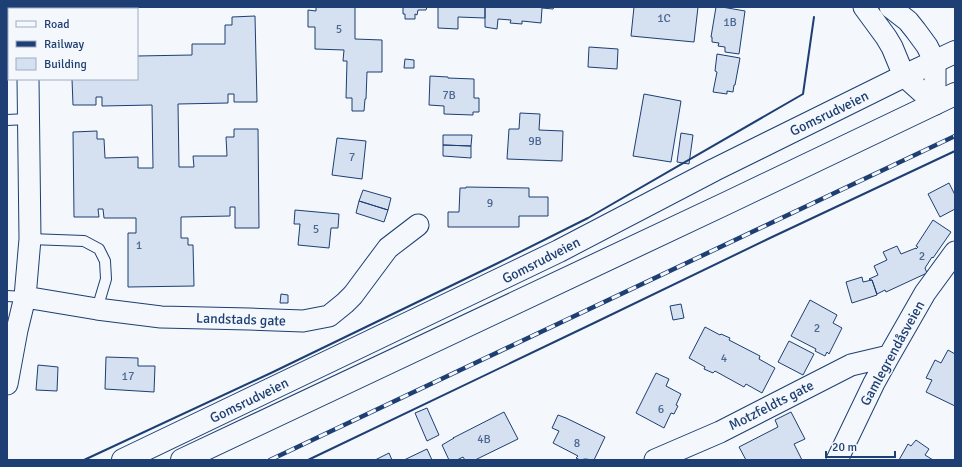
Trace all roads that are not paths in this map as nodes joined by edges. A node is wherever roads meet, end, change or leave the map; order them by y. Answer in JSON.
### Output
{"nodes":[{"id":1,"x":864,"y":7,"type":"edge"},
{"id":2,"x":890,"y":7,"type":"edge"},
{"id":3,"x":955,"y":52,"type":"edge"},
{"id":4,"x":934,"y":62,"type":"junction"},
{"id":5,"x":904,"y":76,"type":"junction"},
{"id":6,"x":28,"y":80,"type":"edge"},
{"id":7,"x":955,"y":94,"type":"edge"},
{"id":8,"x":934,"y":104,"type":"junction"},
{"id":9,"x":28,"y":119,"type":"junction"},
{"id":10,"x":7,"y":120,"type":"edge"},
{"id":11,"x":418,"y":226,"type":"dead end"},
{"id":12,"x":30,"y":238,"type":"junction"},
{"id":13,"x":955,"y":252,"type":"edge"},
{"id":14,"x":16,"y":297,"type":"edge"},
{"id":15,"x":97,"y":309,"type":"junction"},
{"id":16,"x":889,"y":356,"type":"junction"},
{"id":17,"x":7,"y":384,"type":"edge"},
{"id":18,"x":123,"y":460,"type":"edge"},
{"id":19,"x":182,"y":460,"type":"edge"},
{"id":20,"x":655,"y":460,"type":"edge"},
{"id":21,"x":837,"y":460,"type":"edge"}],
"edges":[{"from":1,"to":5,"type":"street"},
{"from":2,"to":4,"type":"street"},
{"from":3,"to":4,"type":"main road","name":"Gomsrudveien"},
{"from":4,"to":5,"type":"main road","name":"Gomsrudveien"},
{"from":4,"to":8,"type":"street"},
{"from":5,"to":8,"type":"street"},
{"from":5,"to":18,"type":"main road","name":"Gomsrudveien"},
{"from":6,"to":9,"type":"street"},
{"from":7,"to":8,"type":"main road","name":"Gomsrudveien"},
{"from":8,"to":19,"type":"main road","name":"Gomsrudveien"},
{"from":9,"to":10,"type":"lane"},
{"from":9,"to":12,"type":"street"},
{"from":11,"to":15,"type":"street","name":"Landstads gate"},
{"from":12,"to":14,"type":"street"},
{"from":12,"to":15,"type":"lane"},
{"from":13,"to":16,"type":"street","name":"Gamlegrendåsveien"},
{"from":14,"to":15,"type":"street","name":"Landstads gate"},
{"from":14,"to":17,"type":"street"},
{"from":16,"to":20,"type":"street","name":"Motzfeldts gate"},
{"from":16,"to":21,"type":"street","name":"Gamlegrendåsveien"}]}
